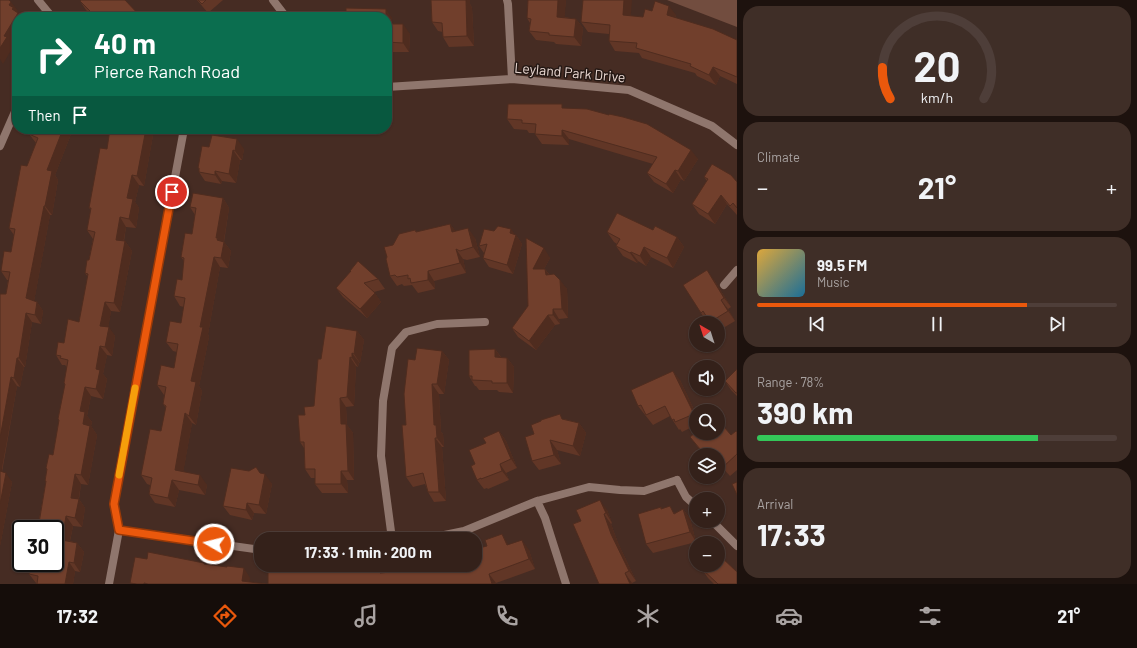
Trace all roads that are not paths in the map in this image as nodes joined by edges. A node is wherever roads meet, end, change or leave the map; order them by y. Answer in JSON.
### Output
{"nodes":[{"id":1,"x":38,"y":0,"type":"edge"},
{"id":2,"x":273,"y":0,"type":"edge"},
{"id":3,"x":506,"y":0,"type":"edge"},
{"id":4,"x":48,"y":12,"type":"edge"},
{"id":5,"x":282,"y":12,"type":"edge"},
{"id":6,"x":512,"y":79,"type":"junction"},
{"id":7,"x":392,"y":88,"type":"edge"},
{"id":8,"x":12,"y":118,"type":"edge"},
{"id":9,"x":183,"y":134,"type":"edge"},
{"id":10,"x":737,"y":145,"type":"edge"},
{"id":11,"x":0,"y":146,"type":"edge"},
{"id":12,"x":737,"y":270,"type":"edge"},
{"id":13,"x":724,"y":285,"type":"dead end"},
{"id":14,"x":485,"y":322,"type":"dead end"},
{"id":15,"x":689,"y":499,"type":"edge"},
{"id":16,"x":537,"y":501,"type":"junction"},
{"id":17,"x":719,"y":528,"type":"edge"},
{"id":18,"x":119,"y":530,"type":"junction"},
{"id":19,"x":391,"y":532,"type":"edge"},
{"id":20,"x":455,"y":532,"type":"edge"},
{"id":21,"x":737,"y":546,"type":"edge"},
{"id":22,"x":254,"y":549,"type":"edge"},
{"id":23,"x":109,"y":584,"type":"edge"},
{"id":24,"x":566,"y":584,"type":"edge"}],
"edges":[{"from":1,"to":4,"type":"street"},
{"from":2,"to":5,"type":"street"},
{"from":3,"to":6,"type":"street"},
{"from":6,"to":7,"type":"street","name":"Leyland Park Drive"},
{"from":6,"to":10,"type":"street","name":"Leyland Park Drive"},
{"from":8,"to":11,"type":"street"},
{"from":9,"to":18,"type":"street"},
{"from":12,"to":13,"type":"street"},
{"from":14,"to":19,"type":"street"},
{"from":15,"to":16,"type":"street"},
{"from":16,"to":20,"type":"street"},
{"from":16,"to":24,"type":"street"},
{"from":17,"to":21,"type":"street"},
{"from":18,"to":22,"type":"street"},
{"from":18,"to":23,"type":"street"}]}
